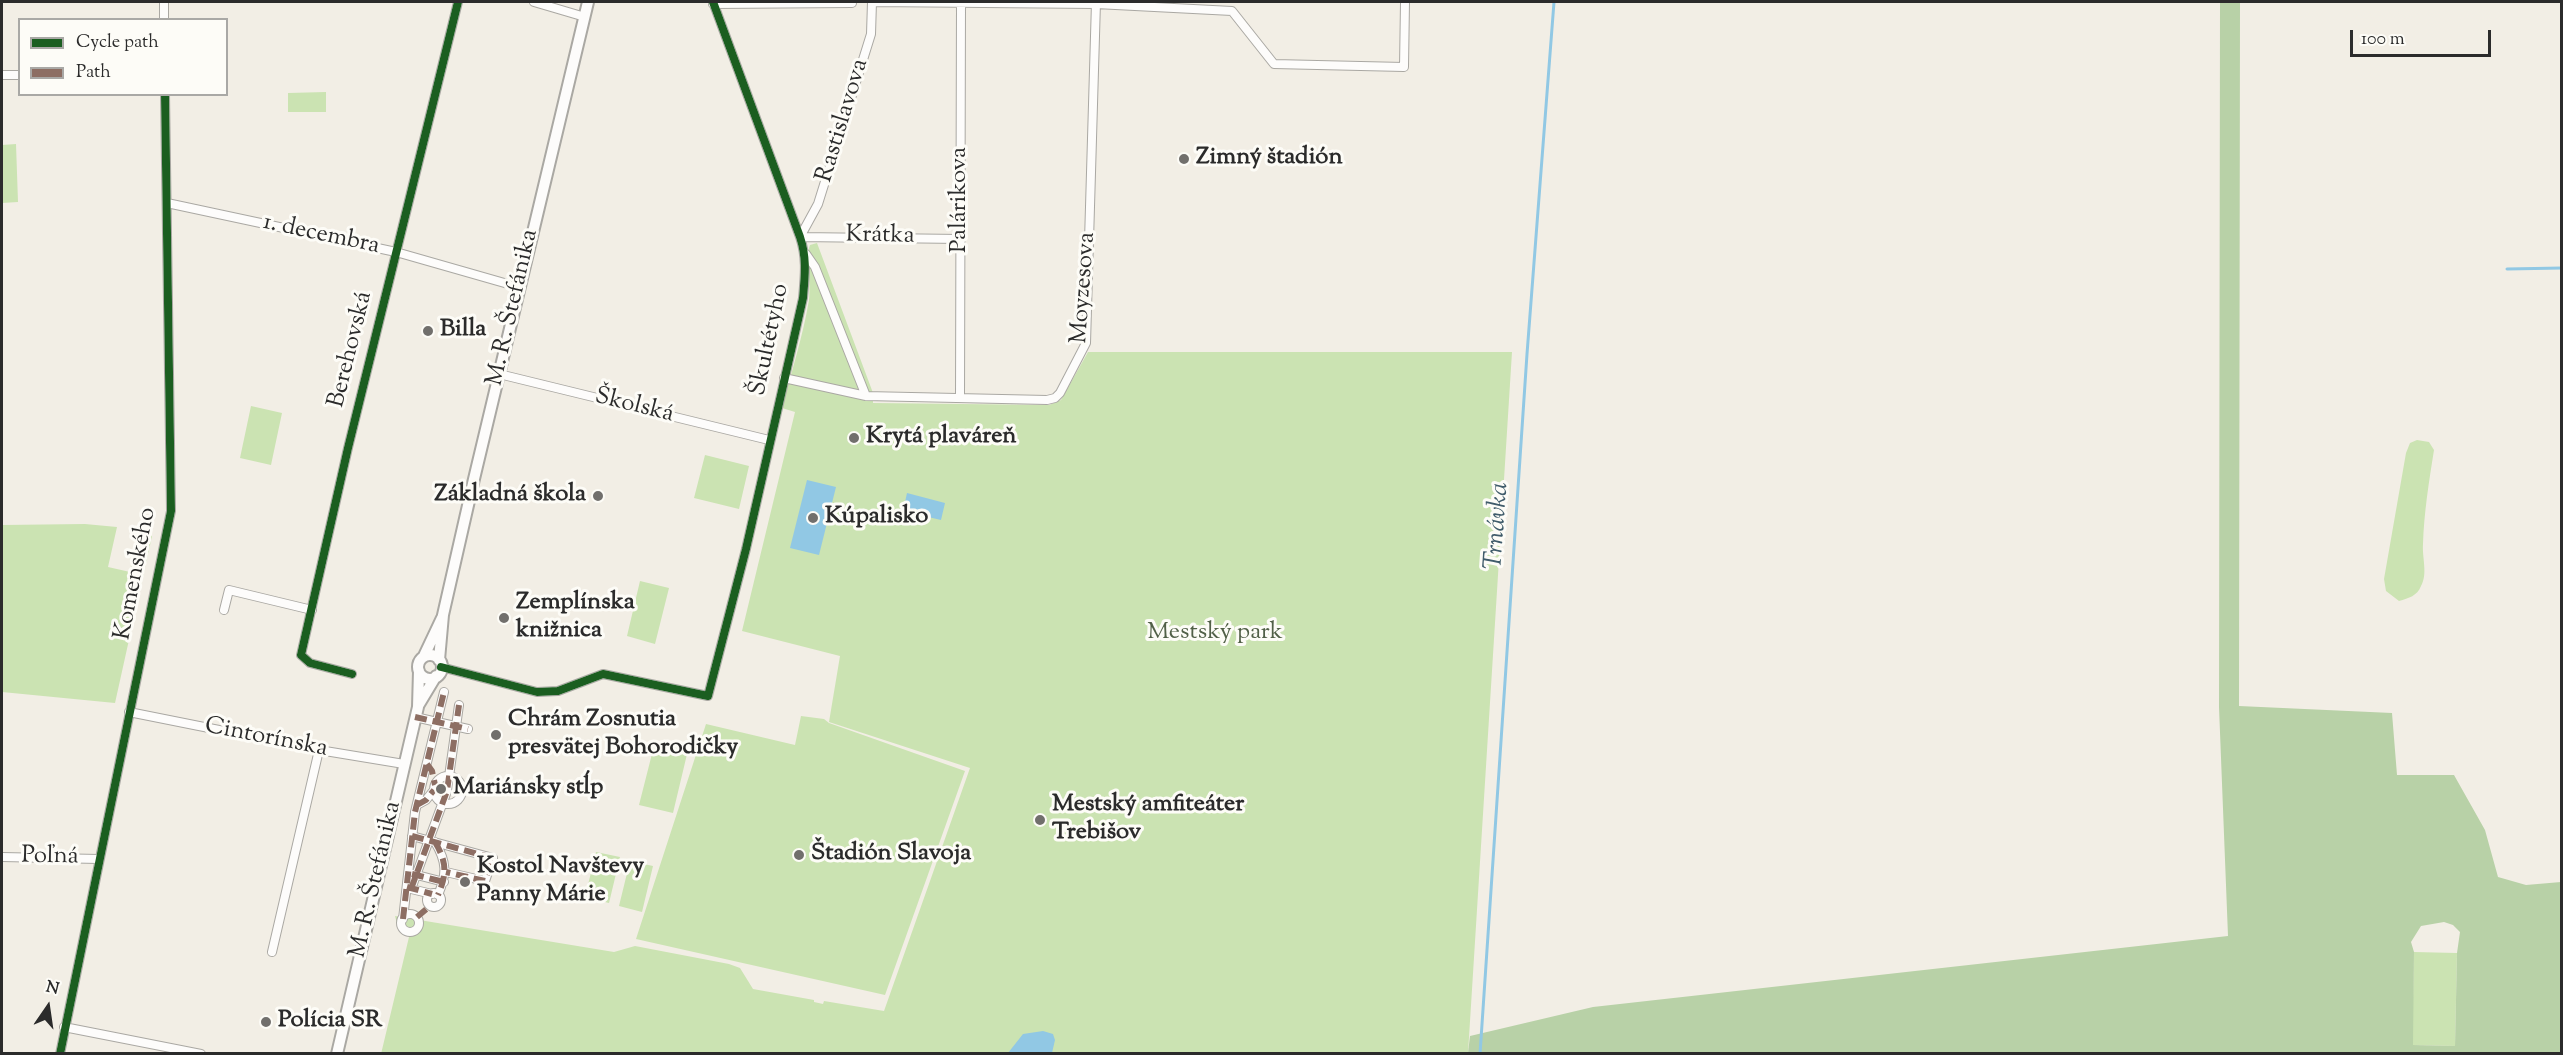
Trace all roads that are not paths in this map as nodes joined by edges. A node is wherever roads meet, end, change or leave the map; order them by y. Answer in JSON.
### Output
{"nodes":[{"id":1,"x":164,"y":2,"type":"edge"},
{"id":2,"x":458,"y":2,"type":"edge"},
{"id":3,"x":534,"y":2,"type":"edge"},
{"id":4,"x":588,"y":2,"type":"edge"},
{"id":5,"x":872,"y":2,"type":"edge"},
{"id":6,"x":961,"y":2,"type":"edge"},
{"id":7,"x":1405,"y":2,"type":"edge"},
{"id":8,"x":713,"y":3,"type":"edge"},
{"id":9,"x":852,"y":3,"type":"edge"},
{"id":10,"x":1096,"y":3,"type":"edge"},
{"id":11,"x":164,"y":18,"type":"edge"},
{"id":12,"x":585,"y":18,"type":"junction"},
{"id":13,"x":2,"y":75,"type":"edge"},
{"id":14,"x":18,"y":75,"type":"edge"},
{"id":15,"x":165,"y":96,"type":"edge"},
{"id":16,"x":167,"y":203,"type":"junction"},
{"id":17,"x":800,"y":237,"type":"junction"},
{"id":18,"x":961,"y":239,"type":"junction"},
{"id":19,"x":396,"y":252,"type":"junction"},
{"id":20,"x":806,"y":254,"type":"junction"},
{"id":21,"x":508,"y":284,"type":"dead end"},
{"id":22,"x":499,"y":374,"type":"junction"},
{"id":23,"x":784,"y":378,"type":"junction"},
{"id":24,"x":866,"y":396,"type":"junction"},
{"id":25,"x":960,"y":398,"type":"junction"},
{"id":26,"x":769,"y":440,"type":"junction"},
{"id":27,"x":224,"y":610,"type":"dead end"},
{"id":28,"x":312,"y":610,"type":"junction"},
{"id":29,"x":443,"y":615,"type":"junction"},
{"id":30,"x":424,"y":656,"type":"junction"},
{"id":31,"x":439,"y":668,"type":"junction"},
{"id":32,"x":419,"y":671,"type":"junction"},
{"id":33,"x":352,"y":674,"type":"dead end"},
{"id":34,"x":444,"y":692,"type":"dead end"},
{"id":35,"x":459,"y":705,"type":"dead end"},
{"id":36,"x":129,"y":712,"type":"junction"},
{"id":37,"x":417,"y":712,"type":"junction"},
{"id":38,"x":437,"y":722,"type":"junction"},
{"id":39,"x":454,"y":725,"type":"junction"},
{"id":40,"x":468,"y":729,"type":"dead end"},
{"id":41,"x":319,"y":750,"type":"junction"},
{"id":42,"x":404,"y":764,"type":"junction"},
{"id":43,"x":427,"y":764,"type":"junction"},
{"id":44,"x":448,"y":776,"type":"junction"},
{"id":45,"x":435,"y":787,"type":"junction"},
{"id":46,"x":443,"y":803,"type":"junction"},
{"id":47,"x":417,"y":805,"type":"junction"},
{"id":48,"x":412,"y":836,"type":"junction"},
{"id":49,"x":432,"y":841,"type":"junction"},
{"id":50,"x":2,"y":857,"type":"edge"},
{"id":51,"x":99,"y":859,"type":"junction"},
{"id":52,"x":446,"y":872,"type":"junction"},
{"id":53,"x":412,"y":874,"type":"junction"},
{"id":54,"x":409,"y":888,"type":"junction"},
{"id":55,"x":440,"y":890,"type":"junction"},
{"id":56,"x":417,"y":917,"type":"junction"},
{"id":57,"x":403,"y":919,"type":"junction"},
{"id":58,"x":272,"y":952,"type":"dead end"},
{"id":59,"x":64,"y":1027,"type":"junction"},
{"id":60,"x":60,"y":1053,"type":"edge"},
{"id":61,"x":201,"y":1053,"type":"edge"},
{"id":62,"x":337,"y":1053,"type":"edge"}],
"edges":[{"from":1,"to":11,"type":"street"},
{"from":2,"to":19,"type":"street","name":"Berehovská"},
{"from":3,"to":12,"type":"street"},
{"from":4,"to":12,"type":"street","name":"M. R. Štefánika"},
{"from":5,"to":6,"type":"street"},
{"from":5,"to":17,"type":"street","name":"Rastislavova"},
{"from":6,"to":10,"type":"street"},
{"from":6,"to":18,"type":"street","name":"Palárikova"},
{"from":7,"to":10,"type":"street"},
{"from":8,"to":9,"type":"street"},
{"from":8,"to":17,"type":"street","name":"Škultétyho"},
{"from":10,"to":25,"type":"street","name":"Moyzesova"},
{"from":12,"to":22,"type":"street","name":"M. R. Štefánika"},
{"from":13,"to":14,"type":"street"},
{"from":15,"to":16,"type":"street","name":"Komenského"},
{"from":16,"to":19,"type":"street","name":"1. decembra"},
{"from":16,"to":36,"type":"street","name":"Komenského"},
{"from":17,"to":18,"type":"street","name":"Krátka"},
{"from":17,"to":20,"type":"street","name":"Škultétyho"},
{"from":18,"to":25,"type":"street","name":"Palárikova"},
{"from":19,"to":21,"type":"street","name":"1. decembra"},
{"from":19,"to":28,"type":"street","name":"Berehovská"},
{"from":20,"to":23,"type":"street","name":"Škultétyho"},
{"from":20,"to":24,"type":"street"},
{"from":22,"to":26,"type":"street","name":"Školská"},
{"from":22,"to":29,"type":"street","name":"M. R. Štefánika"},
{"from":23,"to":24,"type":"street","name":"Moyzesova"},
{"from":23,"to":26,"type":"street","name":"Škultétyho"},
{"from":24,"to":25,"type":"street","name":"Moyzesova"},
{"from":26,"to":31,"type":"street","name":"Škultétyho"},
{"from":27,"to":28,"type":"street"},
{"from":28,"to":33,"type":"street","name":"Berehovská"},
{"from":29,"to":30,"type":"street","name":"M. R. Štefánika"},
{"from":29,"to":31,"type":"street","name":"M. R. Štefánika"},
{"from":30,"to":31,"type":"street"},
{"from":30,"to":32,"type":"street"},
{"from":31,"to":32,"type":"street"},
{"from":31,"to":37,"type":"street","name":"M. R. Štefánika"},
{"from":32,"to":37,"type":"street","name":"M. R. Štefánika"},
{"from":34,"to":38,"type":"street"},
{"from":35,"to":39,"type":"street"},
{"from":36,"to":41,"type":"street","name":"Cintorínska"},
{"from":36,"to":51,"type":"street","name":"Komenského"},
{"from":37,"to":38,"type":"street"},
{"from":37,"to":42,"type":"street","name":"M. R. Štefánika"},
{"from":38,"to":39,"type":"street"},
{"from":38,"to":43,"type":"street"},
{"from":39,"to":40,"type":"street"},
{"from":39,"to":44,"type":"street"},
{"from":41,"to":42,"type":"street","name":"Cintorínska"},
{"from":41,"to":58,"type":"street"},
{"from":42,"to":62,"type":"street","name":"M. R. Štefánika"},
{"from":43,"to":45,"type":"street"},
{"from":43,"to":47,"type":"street"},
{"from":44,"to":45,"type":"street"},
{"from":44,"to":46,"type":"street"},
{"from":44,"to":46,"type":"street"},
{"from":45,"to":46,"type":"street"},
{"from":45,"to":47,"type":"street"},
{"from":46,"to":49,"type":"street"},
{"from":47,"to":48,"type":"street"},
{"from":48,"to":49,"type":"street"},
{"from":48,"to":53,"type":"street"},
{"from":49,"to":52,"type":"street"},
{"from":49,"to":52,"type":"street"},
{"from":49,"to":53,"type":"street"},
{"from":50,"to":51,"type":"street","name":"Poľná"},
{"from":51,"to":59,"type":"street","name":"Komenského"},
{"from":52,"to":55,"type":"street"},
{"from":53,"to":54,"type":"street"},
{"from":53,"to":55,"type":"street"},
{"from":54,"to":55,"type":"street"},
{"from":54,"to":57,"type":"street"},
{"from":55,"to":56,"type":"street"},
{"from":56,"to":57,"type":"street"},
{"from":56,"to":57,"type":"street"},
{"from":59,"to":60,"type":"street","name":"Komenského"},
{"from":59,"to":61,"type":"street"}]}
